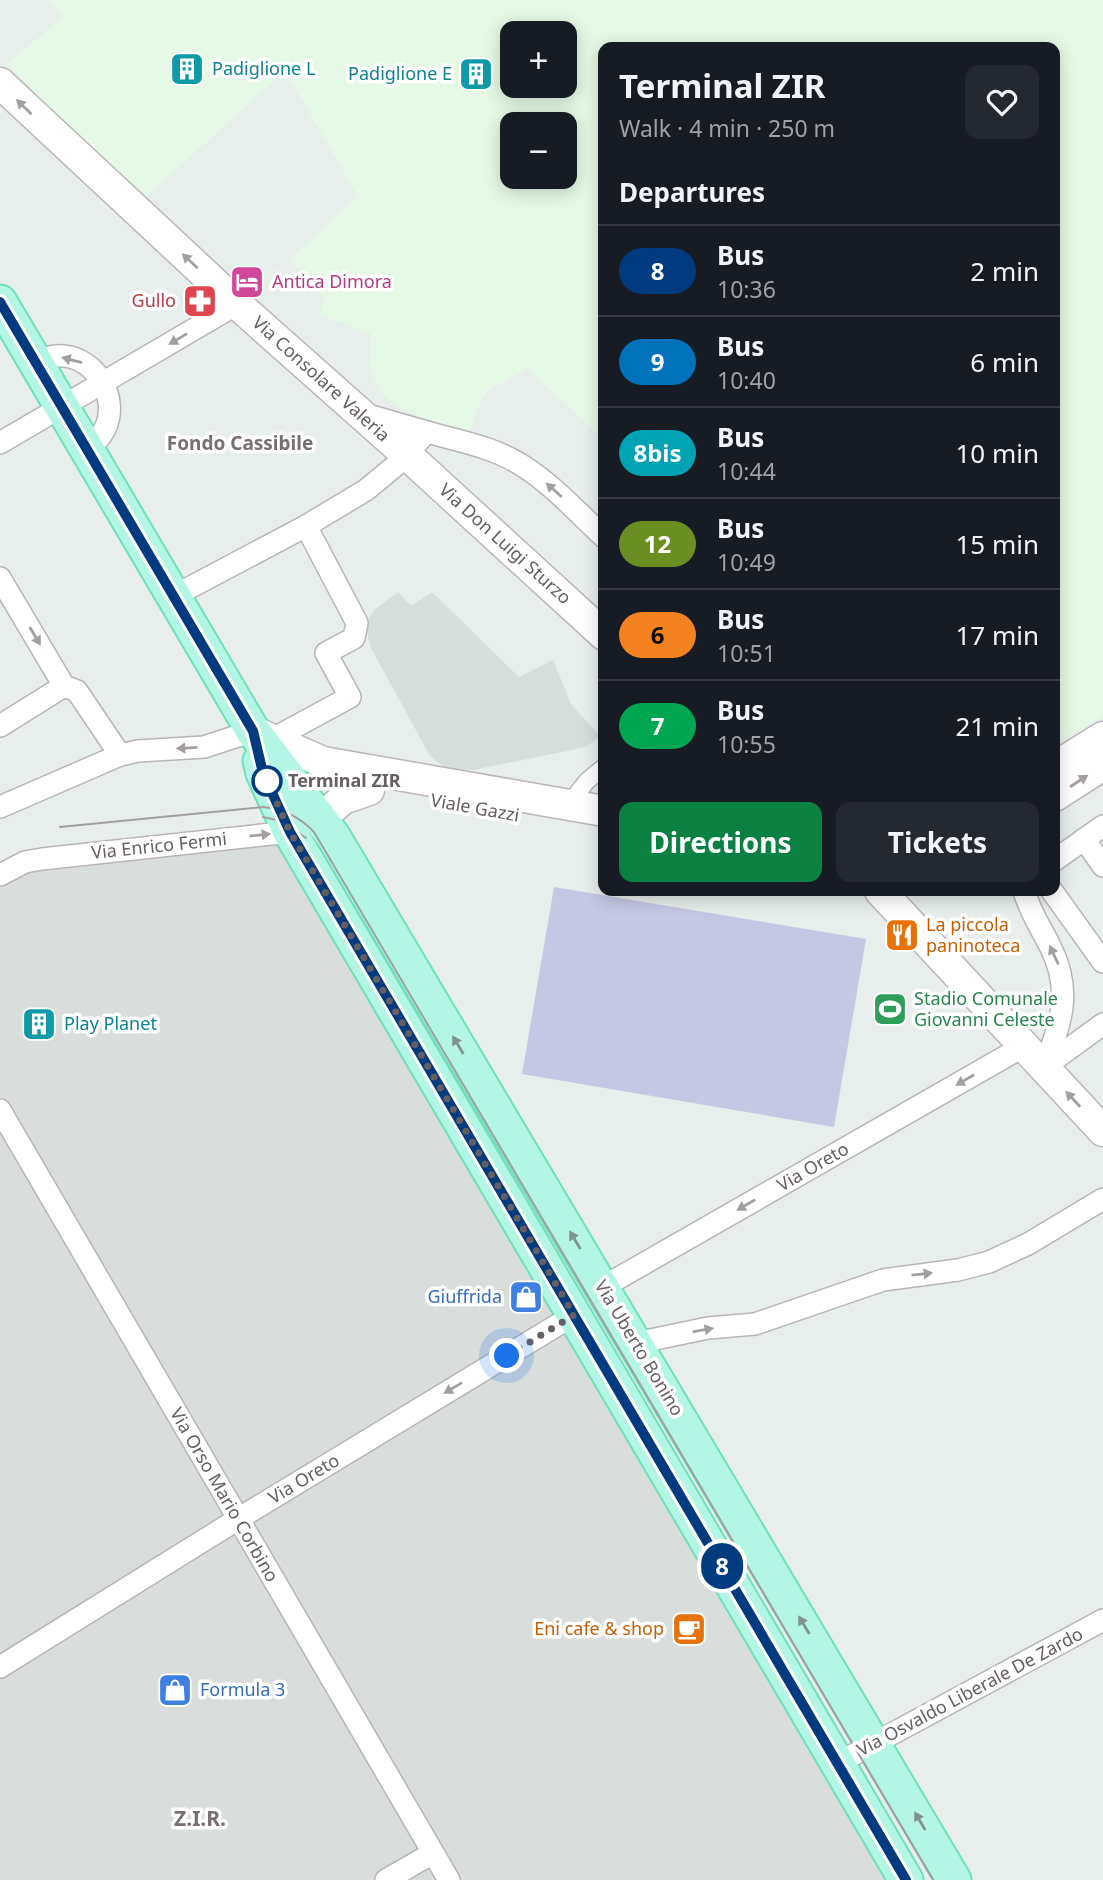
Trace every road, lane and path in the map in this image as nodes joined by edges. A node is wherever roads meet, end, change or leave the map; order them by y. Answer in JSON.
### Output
{"nodes":[{"id":1,"x":0,"y":83,"type":"edge"},
{"id":2,"x":0,"y":302,"type":"edge"},
{"id":3,"x":237,"y":304,"type":"junction"},
{"id":4,"x":35,"y":362,"type":"junction"},
{"id":5,"x":103,"y":383,"type":"junction"},
{"id":6,"x":62,"y":407,"type":"junction"},
{"id":7,"x":359,"y":413,"type":"junction"},
{"id":8,"x":426,"y":432,"type":"junction"},
{"id":9,"x":0,"y":443,"type":"edge"},
{"id":10,"x":87,"y":450,"type":"junction"},
{"id":11,"x":406,"y":454,"type":"junction"},
{"id":12,"x":306,"y":526,"type":"junction"},
{"id":13,"x":598,"y":531,"type":"edge"},
{"id":14,"x":0,"y":578,"type":"edge"},
{"id":15,"x":172,"y":597,"type":"junction"},
{"id":16,"x":598,"y":630,"type":"edge"},
{"id":17,"x":64,"y":686,"type":"junction"},
{"id":18,"x":0,"y":726,"type":"edge"},
{"id":19,"x":260,"y":735,"type":"junction"},
{"id":20,"x":1103,"y":737,"type":"edge"},
{"id":21,"x":120,"y":755,"type":"junction"},
{"id":22,"x":323,"y":762,"type":"junction"},
{"id":23,"x":1060,"y":764,"type":"edge"},
{"id":24,"x":1103,"y":765,"type":"edge"},
{"id":25,"x":598,"y":772,"type":"edge"},
{"id":26,"x":275,"y":783,"type":"junction"},
{"id":27,"x":369,"y":790,"type":"junction"},
{"id":28,"x":1060,"y":793,"type":"edge"},
{"id":29,"x":568,"y":805,"type":"junction"},
{"id":30,"x":0,"y":807,"type":"edge"},
{"id":31,"x":598,"y":810,"type":"edge"},
{"id":32,"x":305,"y":825,"type":"junction"},
{"id":33,"x":1103,"y":826,"type":"edge"},
{"id":34,"x":598,"y":829,"type":"edge"},
{"id":35,"x":1084,"y":839,"type":"junction"},
{"id":36,"x":1060,"y":856,"type":"edge"},
{"id":37,"x":1103,"y":866,"type":"edge"},
{"id":38,"x":0,"y":875,"type":"edge"},
{"id":39,"x":885,"y":896,"type":"edge"},
{"id":40,"x":1026,"y":896,"type":"edge"},
{"id":41,"x":1056,"y":896,"type":"edge"},
{"id":42,"x":1103,"y":961,"type":"edge"},
{"id":43,"x":1103,"y":1024,"type":"edge"},
{"id":44,"x":1034,"y":1056,"type":"junction"},
{"id":45,"x":0,"y":1110,"type":"edge"},
{"id":46,"x":1103,"y":1131,"type":"edge"},
{"id":47,"x":1103,"y":1199,"type":"edge"},
{"id":48,"x":603,"y":1287,"type":"junction"},
{"id":49,"x":574,"y":1315,"type":"junction"},
{"id":50,"x":636,"y":1343,"type":"junction"},
{"id":51,"x":238,"y":1519,"type":"junction"},
{"id":52,"x":1103,"y":1620,"type":"edge"},
{"id":53,"x":0,"y":1667,"type":"edge"},
{"id":54,"x":874,"y":1744,"type":"junction"},
{"id":55,"x":838,"y":1763,"type":"junction"},
{"id":56,"x":433,"y":1853,"type":"junction"},
{"id":57,"x":386,"y":1880,"type":"edge"},
{"id":58,"x":449,"y":1880,"type":"edge"},
{"id":59,"x":906,"y":1880,"type":"edge"},
{"id":60,"x":954,"y":1880,"type":"edge"}],
"edges":[{"from":3,"to":1,"type":"main road","name":"Via Consolare Valeria","one_way":true},
{"from":2,"to":4,"type":"main road"},
{"from":3,"to":5,"type":"street","one_way":true},
{"from":3,"to":7,"type":"main road","name":"Via Consolare Valeria"},
{"from":5,"to":4,"type":"street","one_way":true},
{"from":4,"to":6,"type":"main road"},
{"from":5,"to":6,"type":"street"},
{"from":5,"to":10,"type":"street"},
{"from":6,"to":9,"type":"street"},
{"from":6,"to":10,"type":"main road"},
{"from":7,"to":8,"type":"street"},
{"from":7,"to":11,"type":"main road","name":"Via Consolare Valeria"},
{"from":8,"to":11,"type":"street","name":"Via Consolare Valeria"},
{"from":13,"to":8,"type":"street","one_way":true},
{"from":10,"to":15,"type":"main road"},
{"from":11,"to":12,"type":"street"},
{"from":11,"to":16,"type":"main road","name":"Via Don Luigi Sturzo"},
{"from":12,"to":15,"type":"street"},
{"from":12,"to":19,"type":"street"},
{"from":14,"to":17,"type":"street","one_way":true},
{"from":15,"to":19,"type":"main road"},
{"from":17,"to":18,"type":"street"},
{"from":17,"to":21,"type":"street"},
{"from":19,"to":21,"type":"street","one_way":true},
{"from":19,"to":22,"type":"main road"},
{"from":19,"to":26,"type":"main road"},
{"from":20,"to":23,"type":"main road"},
{"from":21,"to":30,"type":"street"},
{"from":22,"to":26,"type":"main road"},
{"from":22,"to":29,"type":"main road","name":"Viale Gazzi"},
{"from":28,"to":24,"type":"main road","one_way":true},
{"from":25,"to":29,"type":"street"},
{"from":26,"to":27,"type":"main road","name":"Viale Gazzi"},
{"from":26,"to":32,"type":"main road"},
{"from":27,"to":32,"type":"main road"},
{"from":27,"to":34,"type":"main road","name":"Viale Gazzi"},
{"from":29,"to":31,"type":"main road","name":"Viale Gazzi"},
{"from":38,"to":32,"type":"street","name":"Via Enrico Fermi","one_way":true},
{"from":48,"to":32,"type":"main road","name":"Via Uberto Bonino","one_way":true},
{"from":32,"to":49,"type":"main road"},
{"from":33,"to":35,"type":"street"},
{"from":35,"to":36,"type":"street"},
{"from":35,"to":37,"type":"street"},
{"from":39,"to":44,"type":"main road"},
{"from":44,"to":40,"type":"street","one_way":true},
{"from":41,"to":42,"type":"street"},
{"from":43,"to":44,"type":"street","name":"Via Oreto"},
{"from":46,"to":44,"type":"main road","one_way":true},
{"from":44,"to":48,"type":"street","name":"Via Oreto","one_way":true},
{"from":45,"to":51,"type":"street","name":"Via Orso Mario Corbino"},
{"from":50,"to":47,"type":"street","one_way":true},
{"from":48,"to":50,"type":"main road","name":"Via Uberto Bonino"},
{"from":49,"to":51,"type":"street","name":"Via Oreto","one_way":true},
{"from":49,"to":55,"type":"main road"},
{"from":54,"to":50,"type":"main road","name":"Via Uberto Bonino","one_way":true},
{"from":51,"to":53,"type":"street","name":"Via Oreto"},
{"from":51,"to":56,"type":"street","name":"Via Orso Mario Corbino"},
{"from":52,"to":54,"type":"street","name":"Via Osvaldo Liberale De Zardo"},
{"from":54,"to":55,"type":"street","name":"Via Osvaldo Liberale De Zardo"},
{"from":60,"to":54,"type":"main road","name":"Via Uberto Bonino","one_way":true},
{"from":55,"to":59,"type":"main road"},
{"from":56,"to":57,"type":"street"},
{"from":56,"to":58,"type":"street","name":"Via Orso Mario Corbino"}]}
